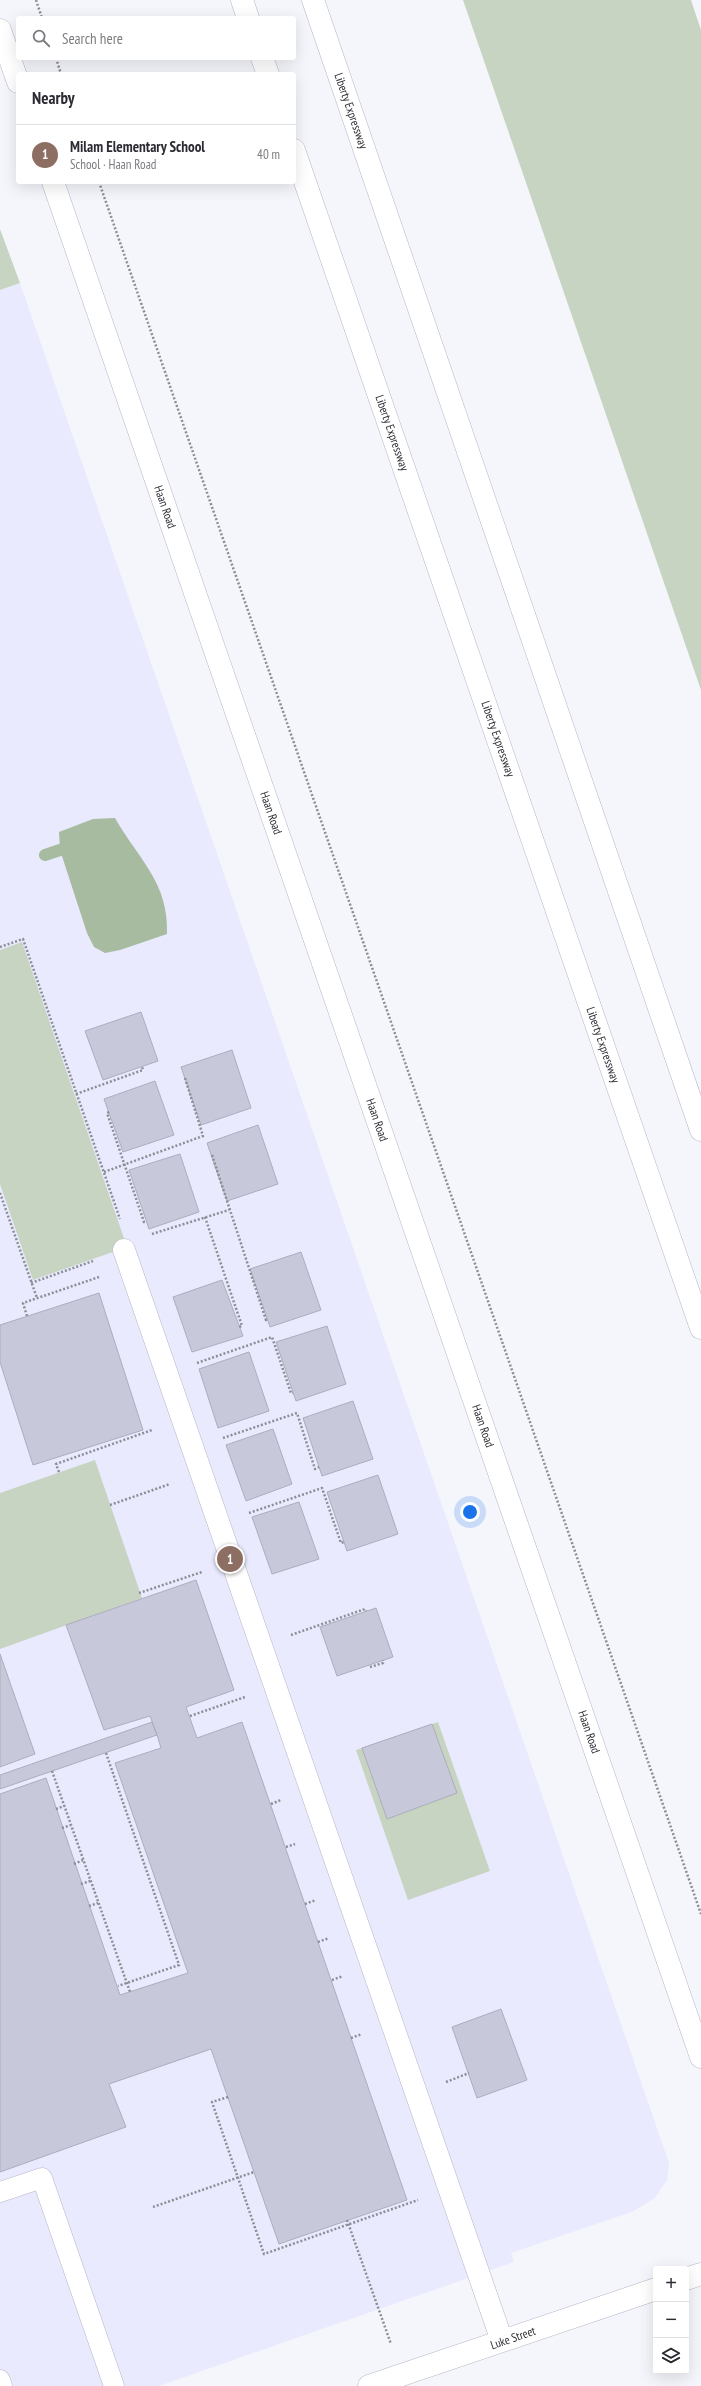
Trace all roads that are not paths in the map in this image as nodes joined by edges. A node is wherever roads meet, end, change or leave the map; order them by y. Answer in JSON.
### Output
{"nodes":[{"id":1,"x":242,"y":0,"type":"edge"},
{"id":2,"x":313,"y":0,"type":"edge"},
{"id":3,"x":247,"y":16,"type":"edge"},
{"id":4,"x":0,"y":30,"type":"edge"},
{"id":5,"x":263,"y":60,"type":"edge"},
{"id":6,"x":267,"y":72,"type":"edge"},
{"id":7,"x":16,"y":76,"type":"edge"},
{"id":8,"x":296,"y":156,"type":"edge"},
{"id":9,"x":54,"y":184,"type":"edge"},
{"id":10,"x":701,"y":1130,"type":"edge"},
{"id":11,"x":119,"y":1250,"type":"road end"},
{"id":12,"x":701,"y":1328,"type":"edge"},
{"id":13,"x":701,"y":2057,"type":"edge"},
{"id":14,"x":0,"y":2192,"type":"edge"},
{"id":15,"x":701,"y":2274,"type":"edge"},
{"id":16,"x":689,"y":2278,"type":"edge"},
{"id":17,"x":653,"y":2290,"type":"edge"},
{"id":18,"x":502,"y":2341,"type":"junction"},
{"id":19,"x":0,"y":2380,"type":"edge"},
{"id":20,"x":2,"y":2386,"type":"edge"},
{"id":21,"x":114,"y":2386,"type":"edge"},
{"id":22,"x":369,"y":2386,"type":"edge"}],
"edges":[{"from":1,"to":3,"type":"main road"},
{"from":2,"to":10,"type":"main road","name":"Liberty Expressway"},
{"from":4,"to":7,"type":"main road"},
{"from":5,"to":6,"type":"main road"},
{"from":8,"to":12,"type":"main road","name":"Liberty Expressway"},
{"from":9,"to":13,"type":"main road","name":"Haan Road"},
{"from":11,"to":18,"type":"main road"},
{"from":14,"to":21,"type":"lane"},
{"from":15,"to":16,"type":"main road"},
{"from":17,"to":18,"type":"main road","name":"Luke Street"},
{"from":18,"to":22,"type":"main road","name":"Luke Street"},
{"from":19,"to":20,"type":"lane"}]}
